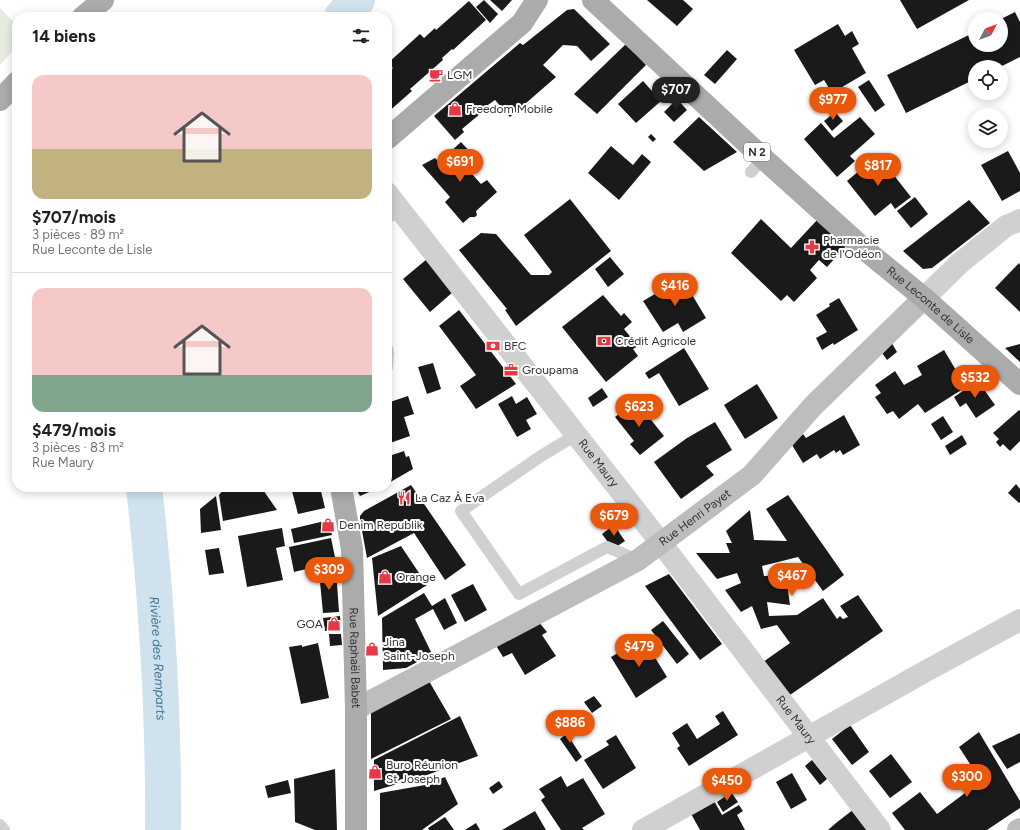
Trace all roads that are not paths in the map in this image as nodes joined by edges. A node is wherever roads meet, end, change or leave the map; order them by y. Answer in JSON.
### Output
{"nodes":[{"id":1,"x":103,"y":0,"type":"edge"},
{"id":2,"x":538,"y":0,"type":"edge"},
{"id":3,"x":593,"y":0,"type":"edge"},
{"id":4,"x":89,"y":12,"type":"edge"},
{"id":5,"x":12,"y":87,"type":"edge"},
{"id":6,"x":0,"y":100,"type":"edge"},
{"id":7,"x":392,"y":135,"type":"edge"},
{"id":8,"x":392,"y":208,"type":"edge"},
{"id":9,"x":1020,"y":220,"type":"edge"},
{"id":10,"x":924,"y":298,"type":"junction"},
{"id":11,"x":1020,"y":384,"type":"edge"},
{"id":12,"x":576,"y":434,"type":"junction"},
{"id":13,"x":342,"y":492,"type":"edge"},
{"id":14,"x":660,"y":543,"type":"junction"},
{"id":15,"x":638,"y":560,"type":"junction"},
{"id":16,"x":1020,"y":620,"type":"edge"},
{"id":17,"x":356,"y":709,"type":"junction"},
{"id":18,"x":809,"y":738,"type":"junction"},
{"id":19,"x":0,"y":825,"type":"edge"},
{"id":20,"x":4,"y":830,"type":"edge"},
{"id":21,"x":356,"y":830,"type":"edge"},
{"id":22,"x":643,"y":830,"type":"edge"},
{"id":23,"x":880,"y":830,"type":"edge"}],
"edges":[{"from":1,"to":4,"type":"main road"},
{"from":2,"to":7,"type":"main road"},
{"from":3,"to":10,"type":"main road","name":"Rue Leconte de Lisle","number":"N 2"},
{"from":5,"to":6,"type":"main road"},
{"from":8,"to":12,"type":"street","name":"Rue Maury"},
{"from":9,"to":10,"type":"street"},
{"from":10,"to":11,"type":"main road","name":"Rue Leconte de Lisle","number":"N 2"},
{"from":10,"to":14,"type":"street","name":"Rue Henri Payet"},
{"from":12,"to":14,"type":"street","name":"Rue Maury"},
{"from":12,"to":15,"type":"lane"},
{"from":13,"to":17,"type":"main road","name":"Rue Raphaël Babet"},
{"from":14,"to":15,"type":"street","name":"Rue Henri Payet"},
{"from":14,"to":18,"type":"street","name":"Rue Maury"},
{"from":15,"to":17,"type":"street","name":"Rue Henri Payet"},
{"from":16,"to":18,"type":"street"},
{"from":17,"to":21,"type":"main road","name":"Rue Raphaël Babet"},
{"from":18,"to":22,"type":"street"},
{"from":18,"to":23,"type":"street","name":"Rue Maury"},
{"from":19,"to":20,"type":"lane"}]}
